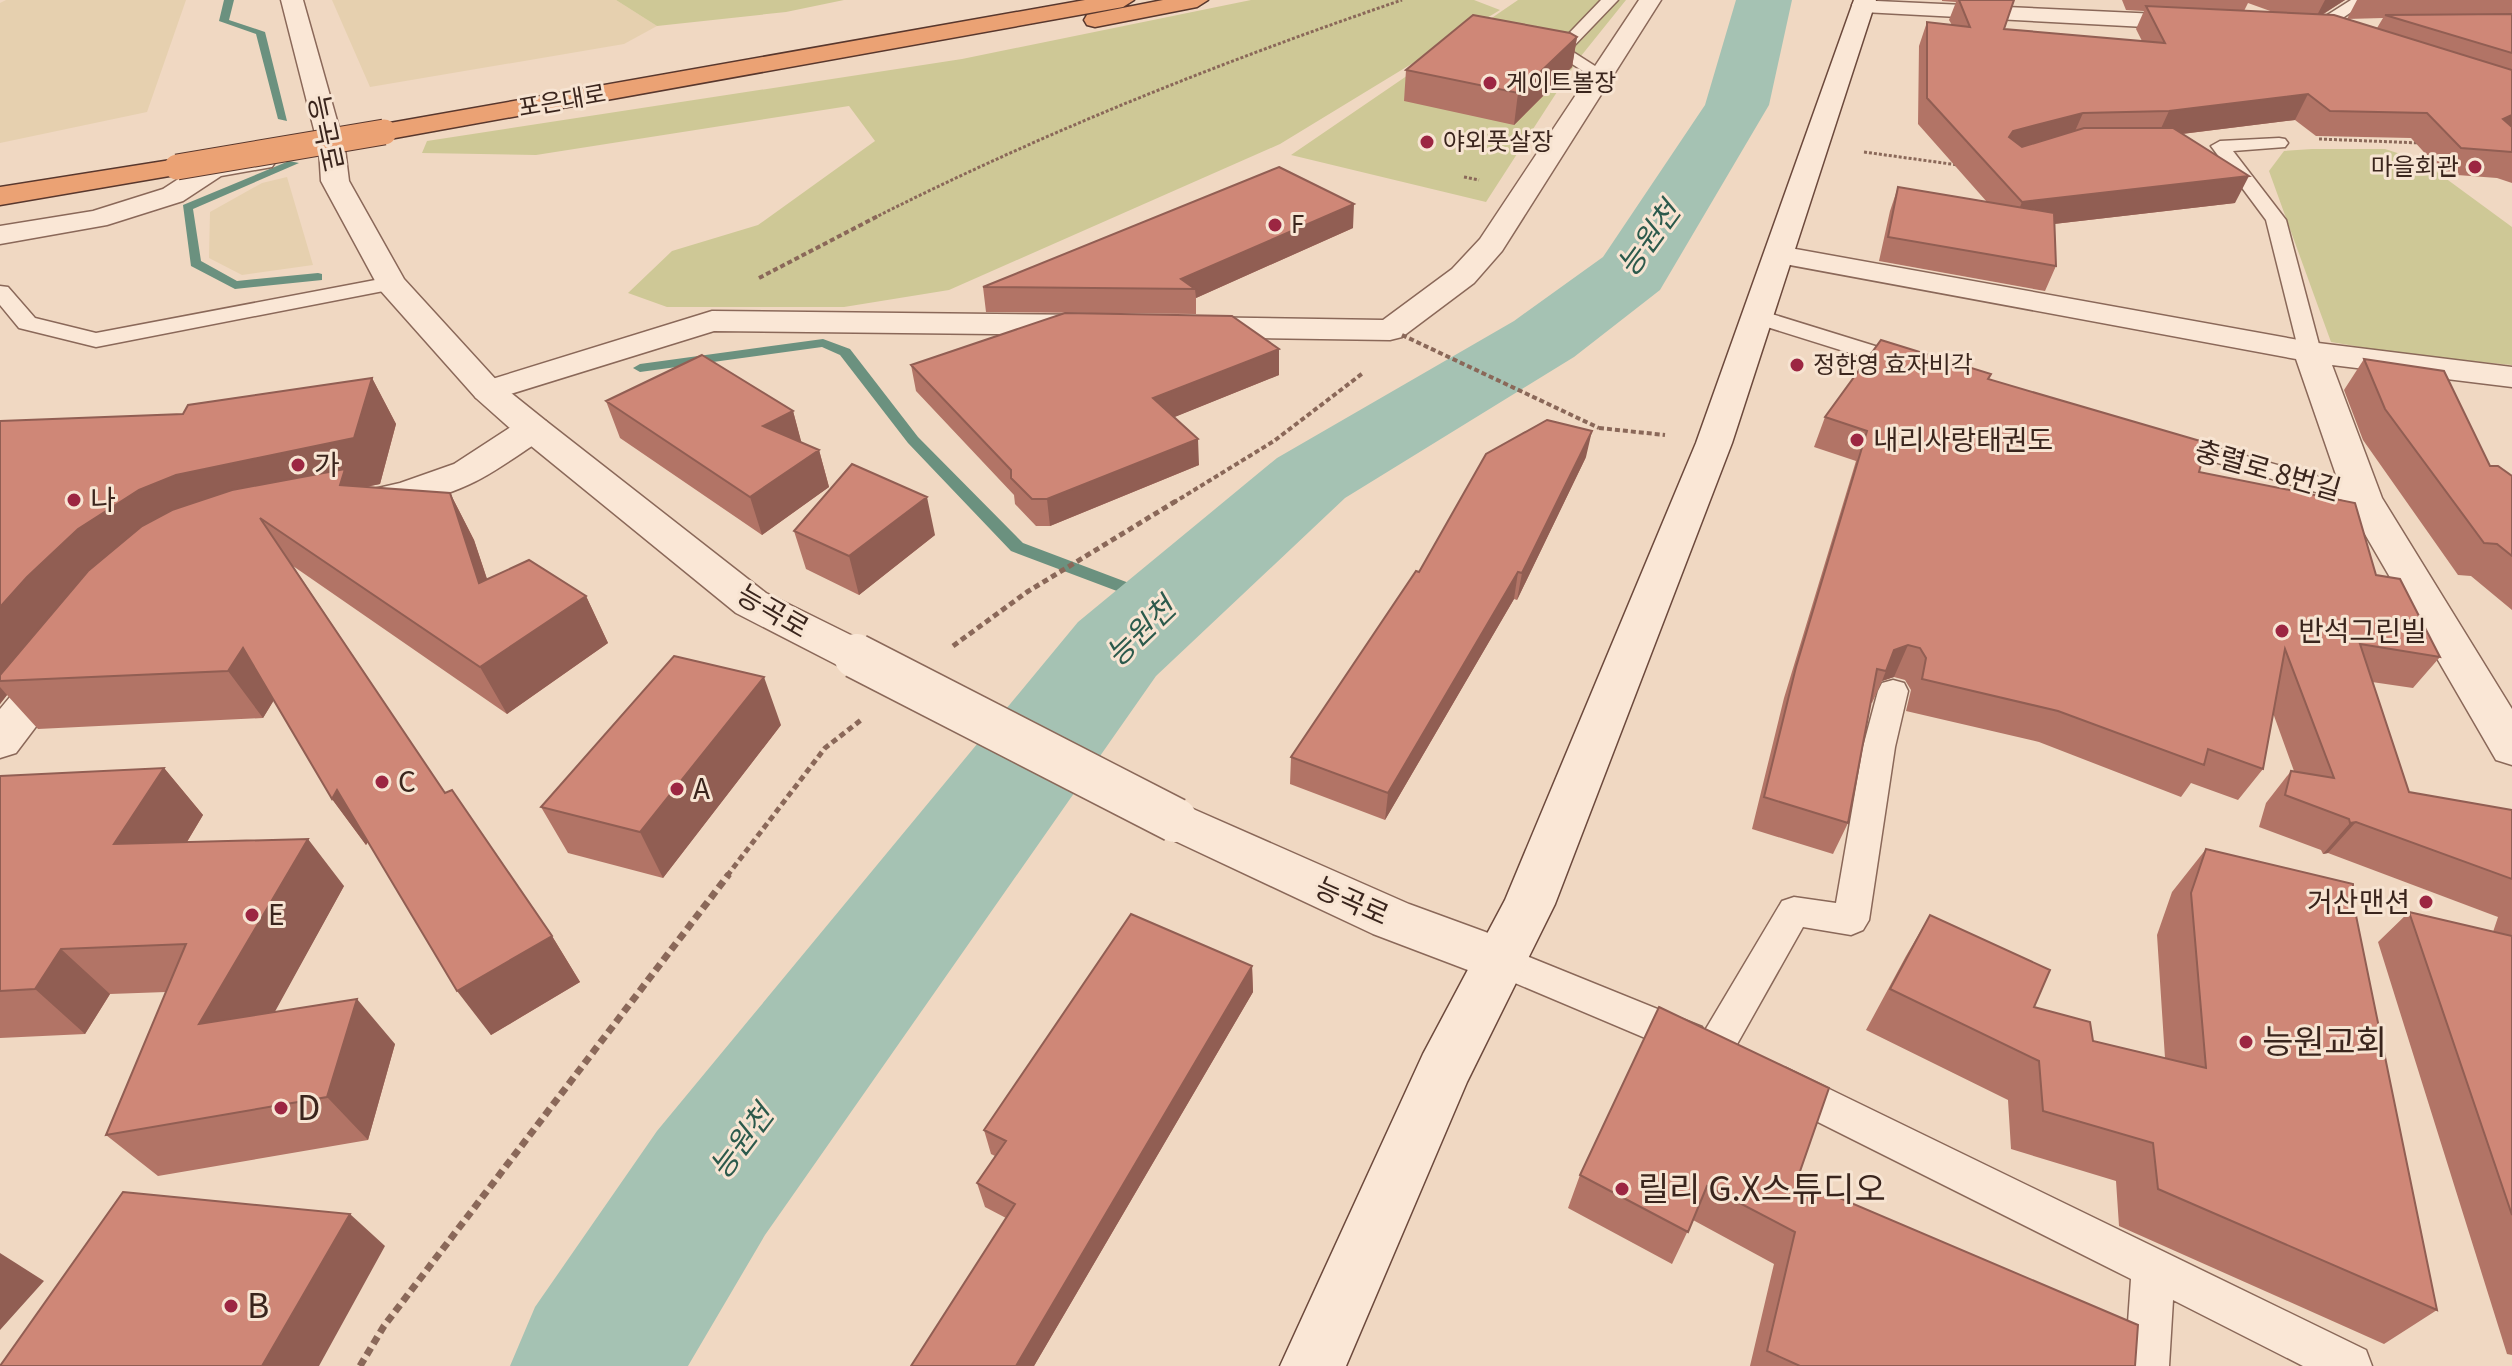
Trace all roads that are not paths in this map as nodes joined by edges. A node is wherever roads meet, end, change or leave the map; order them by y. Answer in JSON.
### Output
{"nodes":[{"id":1,"x":292,"y":0,"type":"edge"},
{"id":2,"x":1000,"y":0,"type":"edge"},
{"id":3,"x":1041,"y":0,"type":"edge"},
{"id":4,"x":1123,"y":0,"type":"edge"},
{"id":5,"x":1197,"y":0,"type":"edge"},
{"id":6,"x":1610,"y":0,"type":"edge"},
{"id":7,"x":1650,"y":0,"type":"edge"},
{"id":8,"x":2361,"y":0,"type":"edge"},
{"id":9,"x":1864,"y":2,"type":"edge"},
{"id":10,"x":2230,"y":24,"type":"edge"},
{"id":11,"x":2293,"y":27,"type":"edge"},
{"id":12,"x":2363,"y":28,"type":"edge"},
{"id":13,"x":2324,"y":31,"type":"junction"},
{"id":14,"x":1600,"y":77,"type":"junction"},
{"id":15,"x":564,"y":83,"type":"junction"},
{"id":16,"x":469,"y":117,"type":"junction"},
{"id":17,"x":378,"y":124,"type":"junction"},
{"id":18,"x":2279,"y":143,"type":"road end"},
{"id":19,"x":332,"y":149,"type":"junction"},
{"id":20,"x":176,"y":158,"type":"junction"},
{"id":21,"x":0,"y":178,"type":"edge"},
{"id":22,"x":0,"y":196,"type":"edge"},
{"id":23,"x":0,"y":235,"type":"edge"},
{"id":24,"x":1779,"y":255,"type":"junction"},
{"id":25,"x":391,"y":283,"type":"junction"},
{"id":26,"x":0,"y":292,"type":"edge"},
{"id":27,"x":1759,"y":317,"type":"junction"},
{"id":28,"x":2310,"y":352,"type":"junction"},
{"id":29,"x":1928,"y":369,"type":"edge"},
{"id":30,"x":2512,"y":377,"type":"edge"},
{"id":31,"x":488,"y":391,"type":"junction"},
{"id":32,"x":533,"y":429,"type":"junction"},
{"id":33,"x":2137,"y":432,"type":"edge"},
{"id":34,"x":2363,"y":498,"type":"junction"},
{"id":35,"x":316,"y":513,"type":"edge"},
{"id":36,"x":78,"y":643,"type":"edge"},
{"id":37,"x":1893,"y":691,"type":"edge"},
{"id":38,"x":0,"y":741,"type":"edge"},
{"id":39,"x":2512,"y":748,"type":"edge"},
{"id":40,"x":1502,"y":961,"type":"junction"},
{"id":41,"x":1736,"y":1061,"type":"junction"},
{"id":42,"x":2153,"y":1269,"type":"junction"},
{"id":43,"x":1313,"y":1366,"type":"edge"},
{"id":44,"x":2147,"y":1366,"type":"edge"},
{"id":45,"x":2350,"y":1366,"type":"edge"}],
"edges":[{"from":1,"to":19,"type":"street","name":"능곡로"},
{"from":2,"to":15,"type":"highway"},
{"from":3,"to":15,"type":"highway","name":"포은대로"},
{"from":4,"to":16,"type":"highway","name":"포은대로"},
{"from":5,"to":16,"type":"highway"},
{"from":6,"to":14,"type":"lane"},
{"from":7,"to":14,"type":"street"},
{"from":8,"to":13,"type":"lane"},
{"from":9,"to":10,"type":"street"},
{"from":9,"to":24,"type":"street"},
{"from":11,"to":13,"type":"street"},
{"from":12,"to":13,"type":"street"},
{"from":14,"to":31,"type":"street"},
{"from":15,"to":17,"type":"highway","name":"포은대로"},
{"from":16,"to":17,"type":"highway","name":"포은대로"},
{"from":17,"to":20,"type":"highway","name":"포은대로","bridge":true},
{"from":18,"to":28,"type":"lane","name":"충렬로 8번길"},
{"from":19,"to":23,"type":"street"},
{"from":19,"to":25,"type":"street","name":"능곡로"},
{"from":20,"to":21,"type":"highway","name":"포은대로"},
{"from":20,"to":22,"type":"highway","name":"포은대로"},
{"from":24,"to":27,"type":"street"},
{"from":24,"to":28,"type":"street"},
{"from":25,"to":26,"type":"lane"},
{"from":25,"to":31,"type":"street","name":"능곡로"},
{"from":27,"to":29,"type":"lane"},
{"from":27,"to":40,"type":"street"},
{"from":28,"to":30,"type":"street"},
{"from":28,"to":34,"type":"street","name":"충렬로 8번길"},
{"from":31,"to":32,"type":"street","name":"능곡로"},
{"from":32,"to":35,"type":"street"},
{"from":32,"to":40,"type":"street","name":"능곡로","bridge":true},
{"from":33,"to":34,"type":"lane","name":"충렬로 8번길"},
{"from":34,"to":39,"type":"street","name":"충렬로 8번길"},
{"from":36,"to":38,"type":"street"},
{"from":37,"to":41,"type":"lane"},
{"from":40,"to":41,"type":"lane"},
{"from":40,"to":43,"type":"street"},
{"from":41,"to":42,"type":"lane"},
{"from":42,"to":44,"type":"lane"},
{"from":42,"to":45,"type":"lane"}]}
